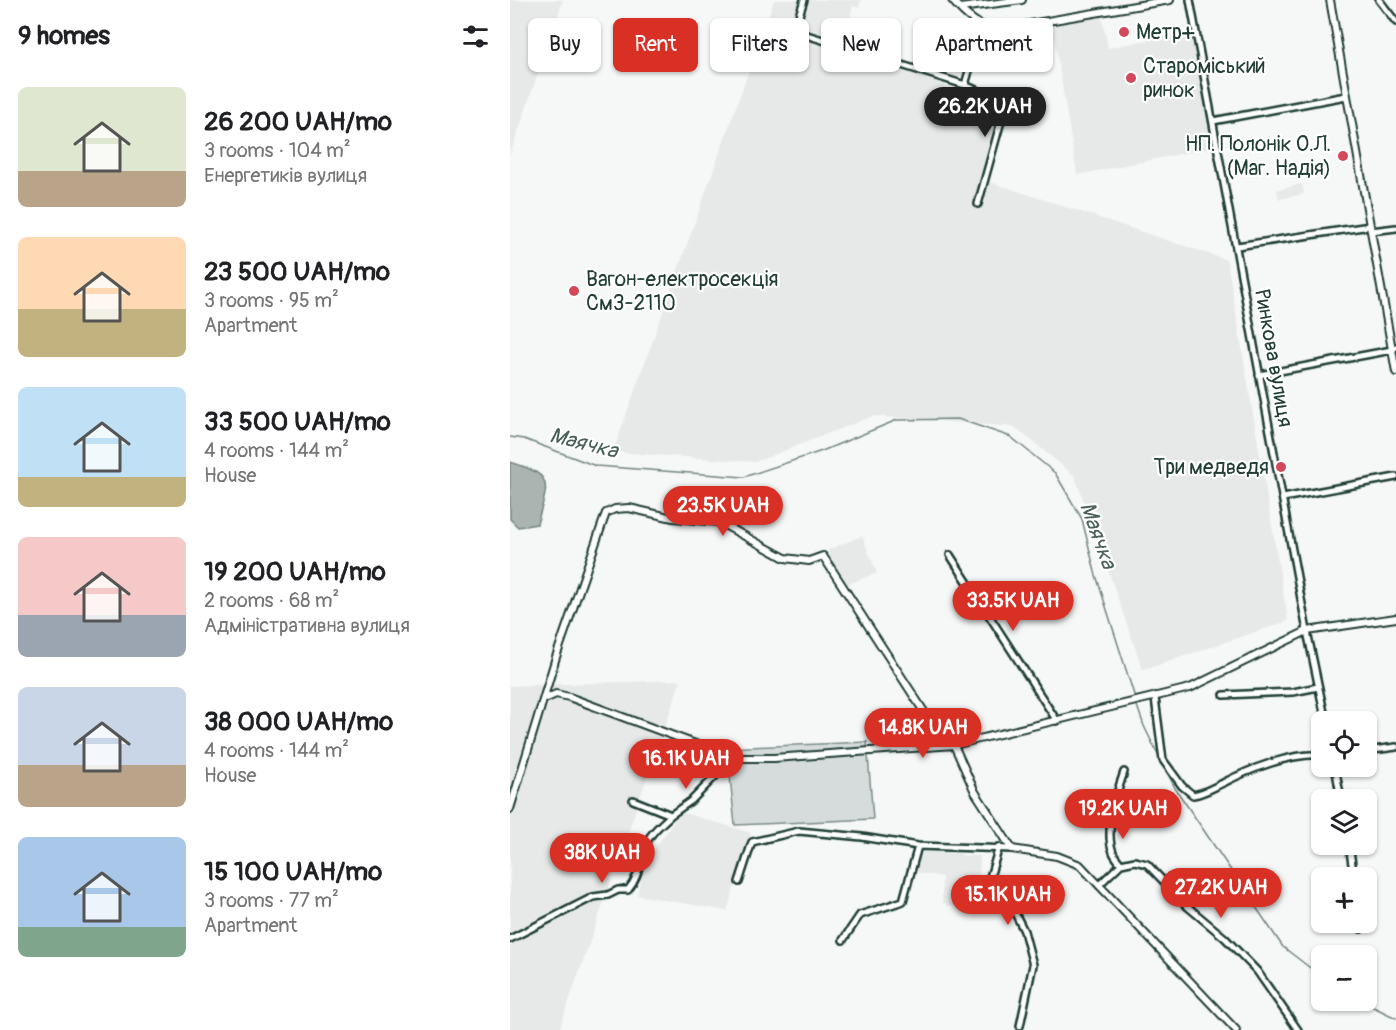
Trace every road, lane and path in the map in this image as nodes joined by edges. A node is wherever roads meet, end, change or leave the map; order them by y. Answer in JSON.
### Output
{"nodes":[{"id":1,"x":804,"y":0,"type":"edge"},
{"id":2,"x":952,"y":0,"type":"edge"},
{"id":3,"x":1022,"y":0,"type":"edge"},
{"id":4,"x":1170,"y":0,"type":"edge"},
{"id":5,"x":1190,"y":0,"type":"edge"},
{"id":6,"x":1330,"y":0,"type":"edge"},
{"id":7,"x":1379,"y":0,"type":"edge"},
{"id":8,"x":959,"y":8,"type":"junction"},
{"id":9,"x":970,"y":18,"type":"edge"},
{"id":10,"x":1053,"y":21,"type":"edge"},
{"id":11,"x":1396,"y":22,"type":"edge"},
{"id":12,"x":969,"y":72,"type":"edge"},
{"id":13,"x":965,"y":85,"type":"junction"},
{"id":14,"x":1346,"y":96,"type":"junction"},
{"id":15,"x":1213,"y":121,"type":"junction"},
{"id":16,"x":978,"y":204,"type":"dead end"},
{"id":17,"x":1370,"y":228,"type":"junction"},
{"id":18,"x":1396,"y":228,"type":"edge"},
{"id":19,"x":1237,"y":246,"type":"junction"},
{"id":20,"x":1394,"y":349,"type":"edge"},
{"id":21,"x":1396,"y":372,"type":"edge"},
{"id":22,"x":1259,"y":375,"type":"junction"},
{"id":23,"x":1396,"y":477,"type":"edge"},
{"id":24,"x":1283,"y":498,"type":"junction"},
{"id":25,"x":950,"y":555,"type":"dead end"},
{"id":26,"x":1396,"y":618,"type":"edge"},
{"id":27,"x":1307,"y":631,"type":"junction"},
{"id":28,"x":1318,"y":687,"type":"junction"},
{"id":29,"x":1224,"y":695,"type":"dead end"},
{"id":30,"x":1152,"y":698,"type":"junction"},
{"id":31,"x":545,"y":699,"type":"junction"},
{"id":32,"x":1323,"y":711,"type":"edge"},
{"id":33,"x":1057,"y":721,"type":"junction"},
{"id":34,"x":945,"y":744,"type":"junction"},
{"id":35,"x":954,"y":745,"type":"junction"},
{"id":36,"x":1396,"y":747,"type":"edge"},
{"id":37,"x":1377,"y":750,"type":"edge"},
{"id":38,"x":1311,"y":757,"type":"edge"},
{"id":39,"x":733,"y":758,"type":"junction"},
{"id":40,"x":1124,"y":772,"type":"dead end"},
{"id":41,"x":633,"y":800,"type":"dead end"},
{"id":42,"x":510,"y":809,"type":"edge"},
{"id":43,"x":671,"y":815,"type":"junction"},
{"id":44,"x":918,"y":846,"type":"junction"},
{"id":45,"x":999,"y":847,"type":"junction"},
{"id":46,"x":1012,"y":849,"type":"junction"},
{"id":47,"x":1121,"y":864,"type":"junction"},
{"id":48,"x":739,"y":882,"type":"dead end"},
{"id":49,"x":1099,"y":885,"type":"junction"},
{"id":50,"x":510,"y":939,"type":"edge"},
{"id":51,"x":843,"y":940,"type":"dead end"},
{"id":52,"x":1020,"y":1026,"type":"dead end"},
{"id":53,"x":1236,"y":1030,"type":"edge"},
{"id":54,"x":1298,"y":1030,"type":"edge"}],
"edges":[{"from":1,"to":13,"type":"street"},
{"from":2,"to":8,"type":"street"},
{"from":3,"to":8,"type":"street"},
{"from":4,"to":10,"type":"street"},
{"from":5,"to":15,"type":"street","name":"Ринкова вулиця"},
{"from":6,"to":14,"type":"street"},
{"from":7,"to":11,"type":"street"},
{"from":8,"to":9,"type":"street"},
{"from":12,"to":13,"type":"street"},
{"from":13,"to":16,"type":"street"},
{"from":14,"to":15,"type":"street"},
{"from":14,"to":17,"type":"street"},
{"from":15,"to":19,"type":"street","name":"Ринкова вулиця"},
{"from":17,"to":18,"type":"street"},
{"from":17,"to":19,"type":"street"},
{"from":17,"to":20,"type":"street"},
{"from":19,"to":22,"type":"street","name":"Ринкова вулиця"},
{"from":20,"to":21,"type":"street"},
{"from":20,"to":22,"type":"street"},
{"from":22,"to":24,"type":"street","name":"Ринкова вулиця"},
{"from":23,"to":24,"type":"street"},
{"from":24,"to":27,"type":"street","name":"Ринкова вулиця"},
{"from":25,"to":33,"type":"street"},
{"from":26,"to":27,"type":"street"},
{"from":27,"to":28,"type":"street","name":"Ринкова вулиця"},
{"from":27,"to":30,"type":"street"},
{"from":28,"to":29,"type":"street"},
{"from":28,"to":32,"type":"street","name":"Ринкова вулиця"},
{"from":30,"to":33,"type":"street"},
{"from":30,"to":38,"type":"street"},
{"from":31,"to":34,"type":"street"},
{"from":31,"to":39,"type":"street"},
{"from":31,"to":42,"type":"street"},
{"from":33,"to":35,"type":"street"},
{"from":34,"to":35,"type":"street"},
{"from":34,"to":39,"type":"street"},
{"from":35,"to":46,"type":"street"},
{"from":36,"to":37,"type":"street"},
{"from":39,"to":43,"type":"street"},
{"from":40,"to":47,"type":"street"},
{"from":41,"to":43,"type":"street"},
{"from":43,"to":50,"type":"street"},
{"from":44,"to":45,"type":"street"},
{"from":44,"to":48,"type":"street"},
{"from":44,"to":51,"type":"street"},
{"from":45,"to":46,"type":"street"},
{"from":45,"to":52,"type":"street"},
{"from":46,"to":49,"type":"street"},
{"from":47,"to":49,"type":"street"},
{"from":47,"to":54,"type":"street"},
{"from":49,"to":53,"type":"street"}]}
